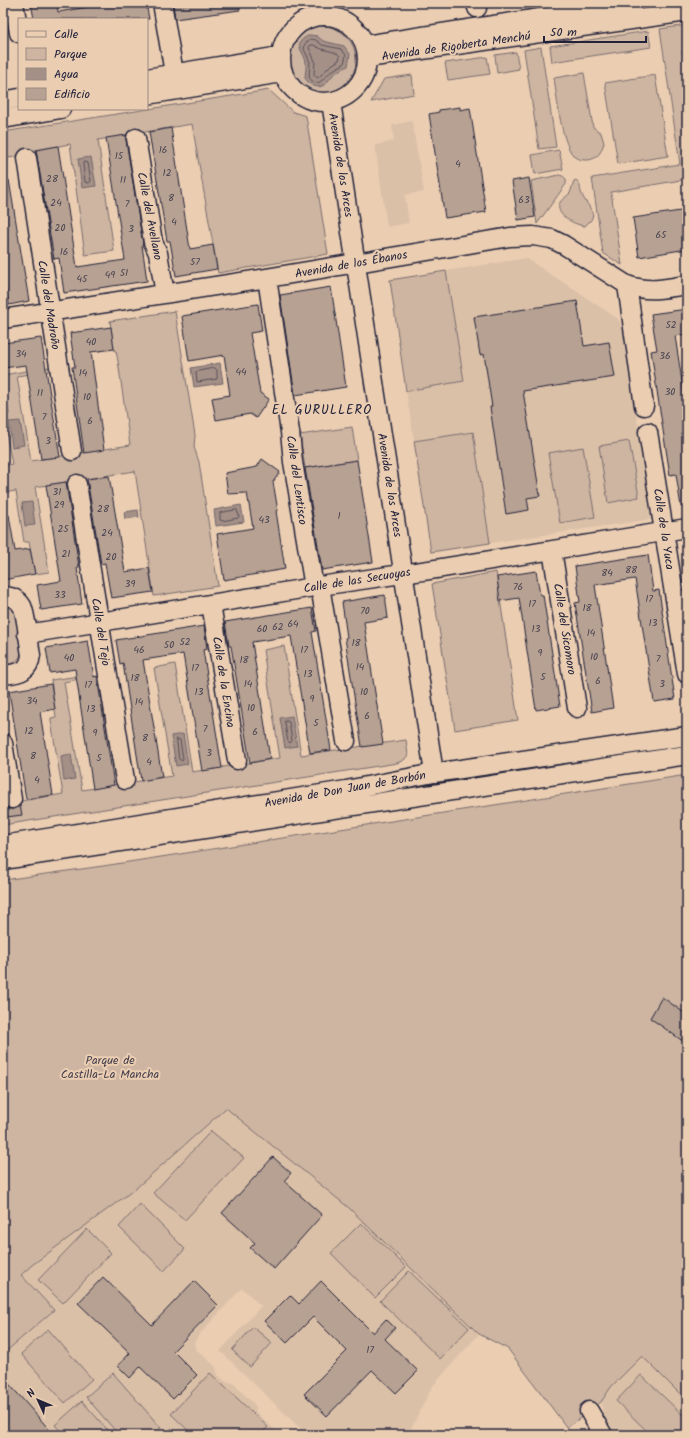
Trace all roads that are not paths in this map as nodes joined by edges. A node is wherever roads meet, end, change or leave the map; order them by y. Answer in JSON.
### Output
{"nodes":[{"id":1,"x":14,"y":3,"type":"edge"},
{"id":2,"x":162,"y":3,"type":"edge"},
{"id":3,"x":629,"y":3,"type":"edge"},
{"id":4,"x":318,"y":10,"type":"edge"},
{"id":5,"x":687,"y":12,"type":"edge"},
{"id":6,"x":18,"y":27,"type":"edge"},
{"id":7,"x":366,"y":52,"type":"junction"},
{"id":8,"x":281,"y":64,"type":"junction"},
{"id":9,"x":174,"y":73,"type":"junction"},
{"id":10,"x":148,"y":78,"type":"edge"},
{"id":11,"x":148,"y":95,"type":"edge"},
{"id":12,"x":18,"y":98,"type":"edge"},
{"id":13,"x":3,"y":101,"type":"edge"},
{"id":14,"x":331,"y":102,"type":"junction"},
{"id":15,"x":55,"y":110,"type":"edge"},
{"id":16,"x":3,"y":118,"type":"edge"},
{"id":17,"x":136,"y":138,"type":"dead end"},
{"id":18,"x":27,"y":158,"type":"dead end"},
{"id":19,"x":356,"y":263,"type":"junction"},
{"id":20,"x":267,"y":278,"type":"junction"},
{"id":21,"x":627,"y":285,"type":"junction"},
{"id":22,"x":687,"y":285,"type":"edge"},
{"id":23,"x":164,"y":294,"type":"junction"},
{"id":24,"x":51,"y":311,"type":"junction"},
{"id":25,"x":3,"y":319,"type":"edge"},
{"id":26,"x":644,"y":406,"type":"dead end"},
{"id":27,"x":648,"y":432,"type":"dead end"},
{"id":28,"x":72,"y":451,"type":"dead end"},
{"id":29,"x":77,"y":484,"type":"dead end"},
{"id":30,"x":687,"y":528,"type":"edge"},
{"id":31,"x":664,"y":531,"type":"junction"},
{"id":32,"x":552,"y":550,"type":"junction"},
{"id":33,"x":403,"y":573,"type":"junction"},
{"id":34,"x":317,"y":586,"type":"junction"},
{"id":35,"x":3,"y":596,"type":"edge"},
{"id":36,"x":211,"y":604,"type":"junction"},
{"id":37,"x":100,"y":622,"type":"junction"},
{"id":38,"x":27,"y":634,"type":"junction"},
{"id":39,"x":687,"y":674,"type":"edge"},
{"id":40,"x":3,"y":676,"type":"edge"},
{"id":41,"x":577,"y":708,"type":"dead end"},
{"id":42,"x":687,"y":736,"type":"edge"},
{"id":43,"x":346,"y":741,"type":"dead end"},
{"id":44,"x":3,"y":744,"type":"edge"},
{"id":45,"x":687,"y":756,"type":"edge"},
{"id":46,"x":237,"y":760,"type":"dead end"},
{"id":47,"x":434,"y":773,"type":"junction"},
{"id":48,"x":125,"y":780,"type":"dead end"},
{"id":49,"x":12,"y":799,"type":"dead end"},
{"id":50,"x":3,"y":845,"type":"edge"},
{"id":51,"x":3,"y":860,"type":"edge"},
{"id":52,"x":589,"y":1411,"type":"dead end"},
{"id":53,"x":603,"y":1435,"type":"edge"}],
"edges":[{"from":1,"to":6,"type":"street"},
{"from":2,"to":9,"type":"street"},
{"from":3,"to":7,"type":"street","name":"Avenida de Rigoberta Menchú"},
{"from":4,"to":7,"type":"street"},
{"from":4,"to":8,"type":"street"},
{"from":5,"to":7,"type":"street","name":"Avenida de Rigoberta Menchú"},
{"from":7,"to":14,"type":"street"},
{"from":8,"to":9,"type":"street"},
{"from":8,"to":11,"type":"street"},
{"from":8,"to":14,"type":"street"},
{"from":9,"to":10,"type":"street"},
{"from":12,"to":13,"type":"street"},
{"from":14,"to":19,"type":"street","name":"Avenida de los Arces"},
{"from":15,"to":16,"type":"street"},
{"from":17,"to":23,"type":"street","name":"Calle del Avellano"},
{"from":18,"to":24,"type":"street","name":"Calle del Madroño"},
{"from":19,"to":20,"type":"street","name":"Avenida de los Ébanos"},
{"from":19,"to":21,"type":"street","name":"Avenida de los Ébanos"},
{"from":19,"to":33,"type":"street","name":"Avenida de los Arces"},
{"from":20,"to":23,"type":"street","name":"Avenida de los Ébanos"},
{"from":20,"to":34,"type":"street","name":"Calle del Lentisco"},
{"from":21,"to":22,"type":"street","name":"Avenida de los Ébanos"},
{"from":21,"to":26,"type":"street"},
{"from":23,"to":24,"type":"street","name":"Avenida de los Ébanos"},
{"from":24,"to":25,"type":"street","name":"Avenida de los Ébanos"},
{"from":24,"to":28,"type":"street","name":"Calle del Madroño"},
{"from":27,"to":31,"type":"street","name":"Calle de la Yuca"},
{"from":29,"to":37,"type":"street","name":"Calle del Tejo"},
{"from":30,"to":31,"type":"street","name":"Calle de las Secuoyas"},
{"from":31,"to":32,"type":"street","name":"Calle de las Secuoyas"},
{"from":31,"to":39,"type":"street","name":"Calle de la Yuca"},
{"from":32,"to":33,"type":"street","name":"Calle de las Secuoyas"},
{"from":32,"to":41,"type":"street","name":"Calle del Sicomoro"},
{"from":33,"to":34,"type":"street","name":"Calle de las Secuoyas"},
{"from":33,"to":47,"type":"street","name":"Avenida de los Arces"},
{"from":34,"to":36,"type":"street","name":"Calle de las Secuoyas"},
{"from":34,"to":43,"type":"street","name":"Calle del Lentisco"},
{"from":35,"to":38,"type":"street"},
{"from":36,"to":37,"type":"street","name":"Calle de las Secuoyas"},
{"from":36,"to":46,"type":"street","name":"Calle de la Encina"},
{"from":37,"to":38,"type":"street","name":"Calle de las Secuoyas"},
{"from":37,"to":48,"type":"street","name":"Calle del Tejo"},
{"from":38,"to":40,"type":"street"},
{"from":42,"to":47,"type":"street","name":"Avenida de Don Juan de Borbón"},
{"from":44,"to":49,"type":"street"},
{"from":45,"to":51,"type":"street","name":"Avenida de Don Juan de Borbón"},
{"from":47,"to":50,"type":"street","name":"Avenida de Don Juan de Borbón"},
{"from":52,"to":53,"type":"street"}]}
